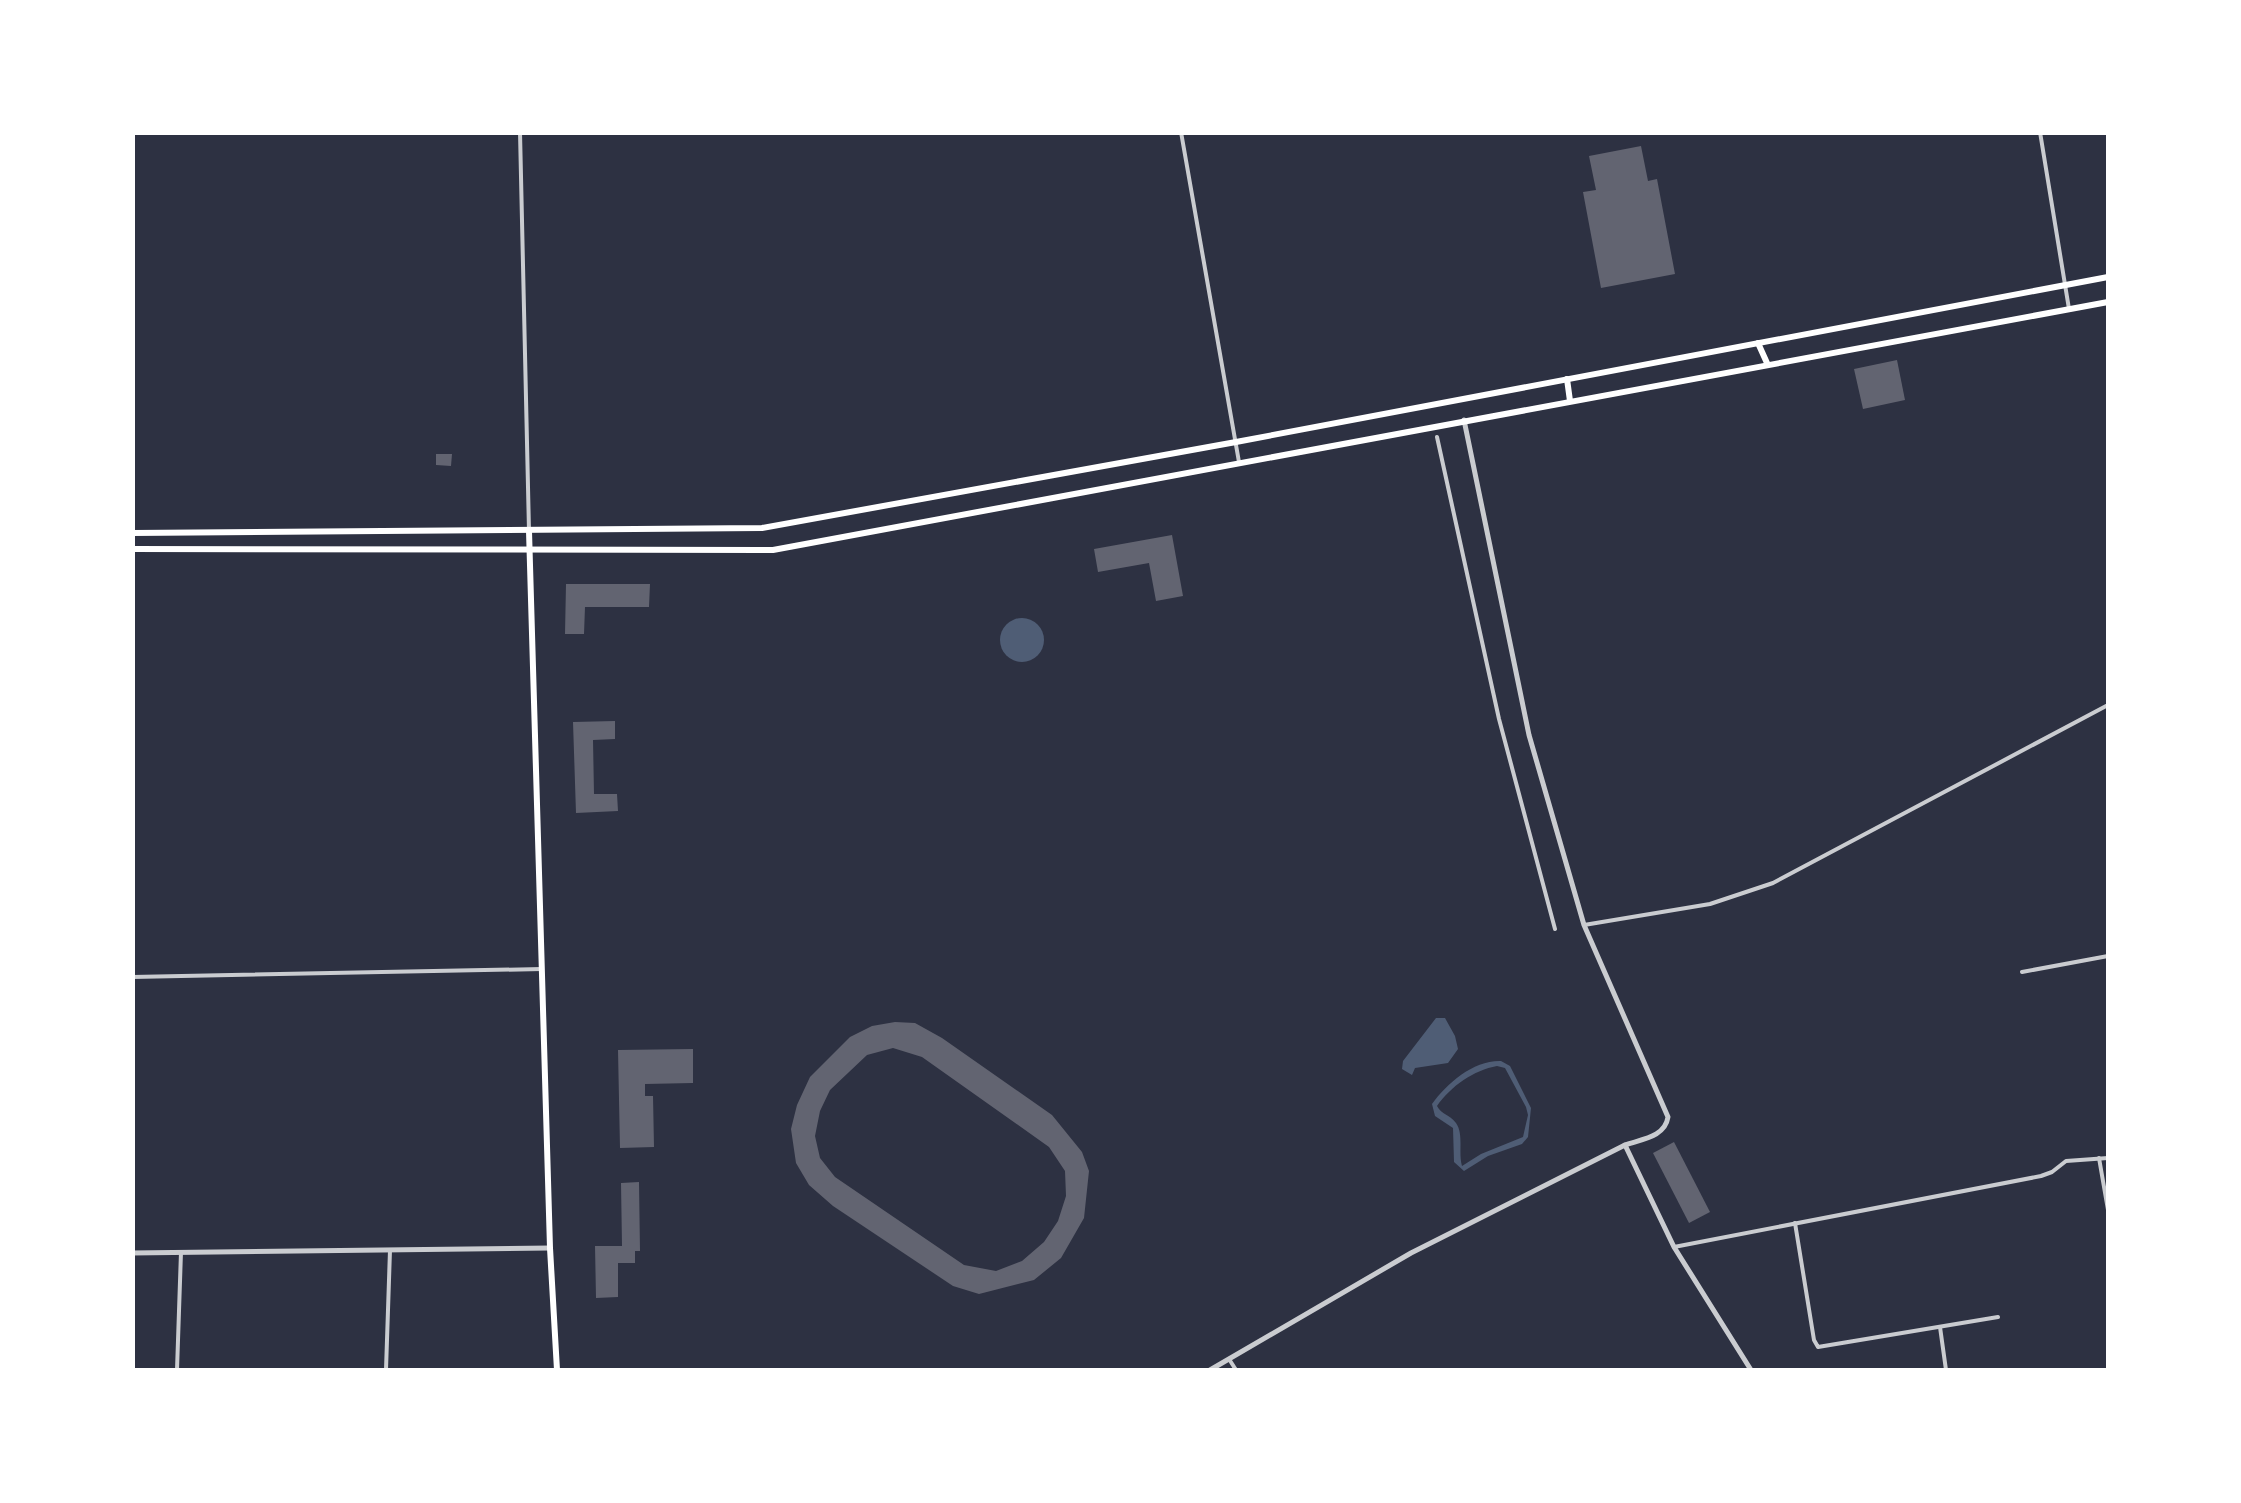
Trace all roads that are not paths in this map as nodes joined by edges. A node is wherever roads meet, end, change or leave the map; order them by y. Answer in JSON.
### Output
{"nodes":[{"id":1,"x":520,"y":132,"type":"edge"},
{"id":2,"x":1181,"y":132,"type":"edge"},
{"id":3,"x":2040,"y":132,"type":"edge"},
{"id":4,"x":2108,"y":277,"type":"edge"},
{"id":5,"x":2065,"y":285,"type":"junction"},
{"id":6,"x":2108,"y":302,"type":"edge"},
{"id":7,"x":2069,"y":309,"type":"junction"},
{"id":8,"x":1758,"y":343,"type":"junction"},
{"id":9,"x":1767,"y":363,"type":"junction"},
{"id":10,"x":1567,"y":379,"type":"junction"},
{"id":11,"x":1570,"y":401,"type":"junction"},
{"id":12,"x":1464,"y":420,"type":"junction"},
{"id":13,"x":1437,"y":437,"type":"dead end"},
{"id":14,"x":1236,"y":442,"type":"junction"},
{"id":15,"x":1239,"y":462,"type":"junction"},
{"id":16,"x":529,"y":531,"type":"junction"},
{"id":17,"x":132,"y":533,"type":"edge"},
{"id":18,"x":132,"y":549,"type":"edge"},
{"id":19,"x":530,"y":549,"type":"junction"},
{"id":20,"x":2108,"y":705,"type":"edge"},
{"id":21,"x":1584,"y":925,"type":"junction"},
{"id":22,"x":1556,"y":929,"type":"dead end"},
{"id":23,"x":2108,"y":956,"type":"edge"},
{"id":24,"x":542,"y":969,"type":"junction"},
{"id":25,"x":2022,"y":972,"type":"dead end"},
{"id":26,"x":132,"y":977,"type":"edge"},
{"id":27,"x":1625,"y":1145,"type":"junction"},
{"id":28,"x":2099,"y":1158,"type":"junction"},
{"id":29,"x":2108,"y":1158,"type":"edge"},
{"id":30,"x":2108,"y":1210,"type":"edge"},
{"id":31,"x":1795,"y":1223,"type":"junction"},
{"id":32,"x":1674,"y":1247,"type":"junction"},
{"id":33,"x":550,"y":1248,"type":"junction"},
{"id":34,"x":390,"y":1250,"type":"junction"},
{"id":35,"x":180,"y":1252,"type":"junction"},
{"id":36,"x":132,"y":1253,"type":"edge"},
{"id":37,"x":1998,"y":1317,"type":"dead end"},
{"id":38,"x":1940,"y":1328,"type":"junction"},
{"id":39,"x":1229,"y":1359,"type":"junction"},
{"id":40,"x":177,"y":1370,"type":"edge"},
{"id":41,"x":386,"y":1370,"type":"edge"},
{"id":42,"x":557,"y":1370,"type":"edge"},
{"id":43,"x":1210,"y":1370,"type":"edge"},
{"id":44,"x":1236,"y":1370,"type":"edge"},
{"id":45,"x":1751,"y":1370,"type":"edge"},
{"id":46,"x":1946,"y":1370,"type":"edge"}],
"edges":[{"from":1,"to":16,"type":"street"},
{"from":2,"to":14,"type":"street"},
{"from":3,"to":5,"type":"street"},
{"from":4,"to":5,"type":"main road"},
{"from":5,"to":7,"type":"street"},
{"from":5,"to":8,"type":"main road"},
{"from":6,"to":7,"type":"main road"},
{"from":7,"to":9,"type":"main road"},
{"from":8,"to":9,"type":"main road"},
{"from":8,"to":10,"type":"main road"},
{"from":9,"to":11,"type":"main road"},
{"from":10,"to":11,"type":"main road"},
{"from":10,"to":14,"type":"main road"},
{"from":11,"to":12,"type":"main road"},
{"from":12,"to":15,"type":"main road"},
{"from":12,"to":21,"type":"street"},
{"from":13,"to":22,"type":"street"},
{"from":14,"to":15,"type":"street"},
{"from":14,"to":16,"type":"main road"},
{"from":15,"to":19,"type":"main road"},
{"from":16,"to":17,"type":"main road"},
{"from":16,"to":19,"type":"main road"},
{"from":18,"to":19,"type":"main road"},
{"from":19,"to":24,"type":"main road"},
{"from":20,"to":21,"type":"street"},
{"from":21,"to":27,"type":"street"},
{"from":23,"to":25,"type":"street"},
{"from":24,"to":26,"type":"street"},
{"from":24,"to":33,"type":"main road"},
{"from":27,"to":32,"type":"street"},
{"from":27,"to":39,"type":"street"},
{"from":28,"to":29,"type":"street"},
{"from":28,"to":30,"type":"street"},
{"from":28,"to":31,"type":"street"},
{"from":31,"to":32,"type":"street"},
{"from":31,"to":38,"type":"street"},
{"from":32,"to":45,"type":"street"},
{"from":33,"to":34,"type":"street"},
{"from":33,"to":42,"type":"main road"},
{"from":34,"to":35,"type":"street"},
{"from":34,"to":41,"type":"street"},
{"from":35,"to":36,"type":"street"},
{"from":35,"to":40,"type":"street"},
{"from":37,"to":38,"type":"street"},
{"from":38,"to":46,"type":"street"},
{"from":39,"to":43,"type":"street"},
{"from":39,"to":44,"type":"street"}]}
